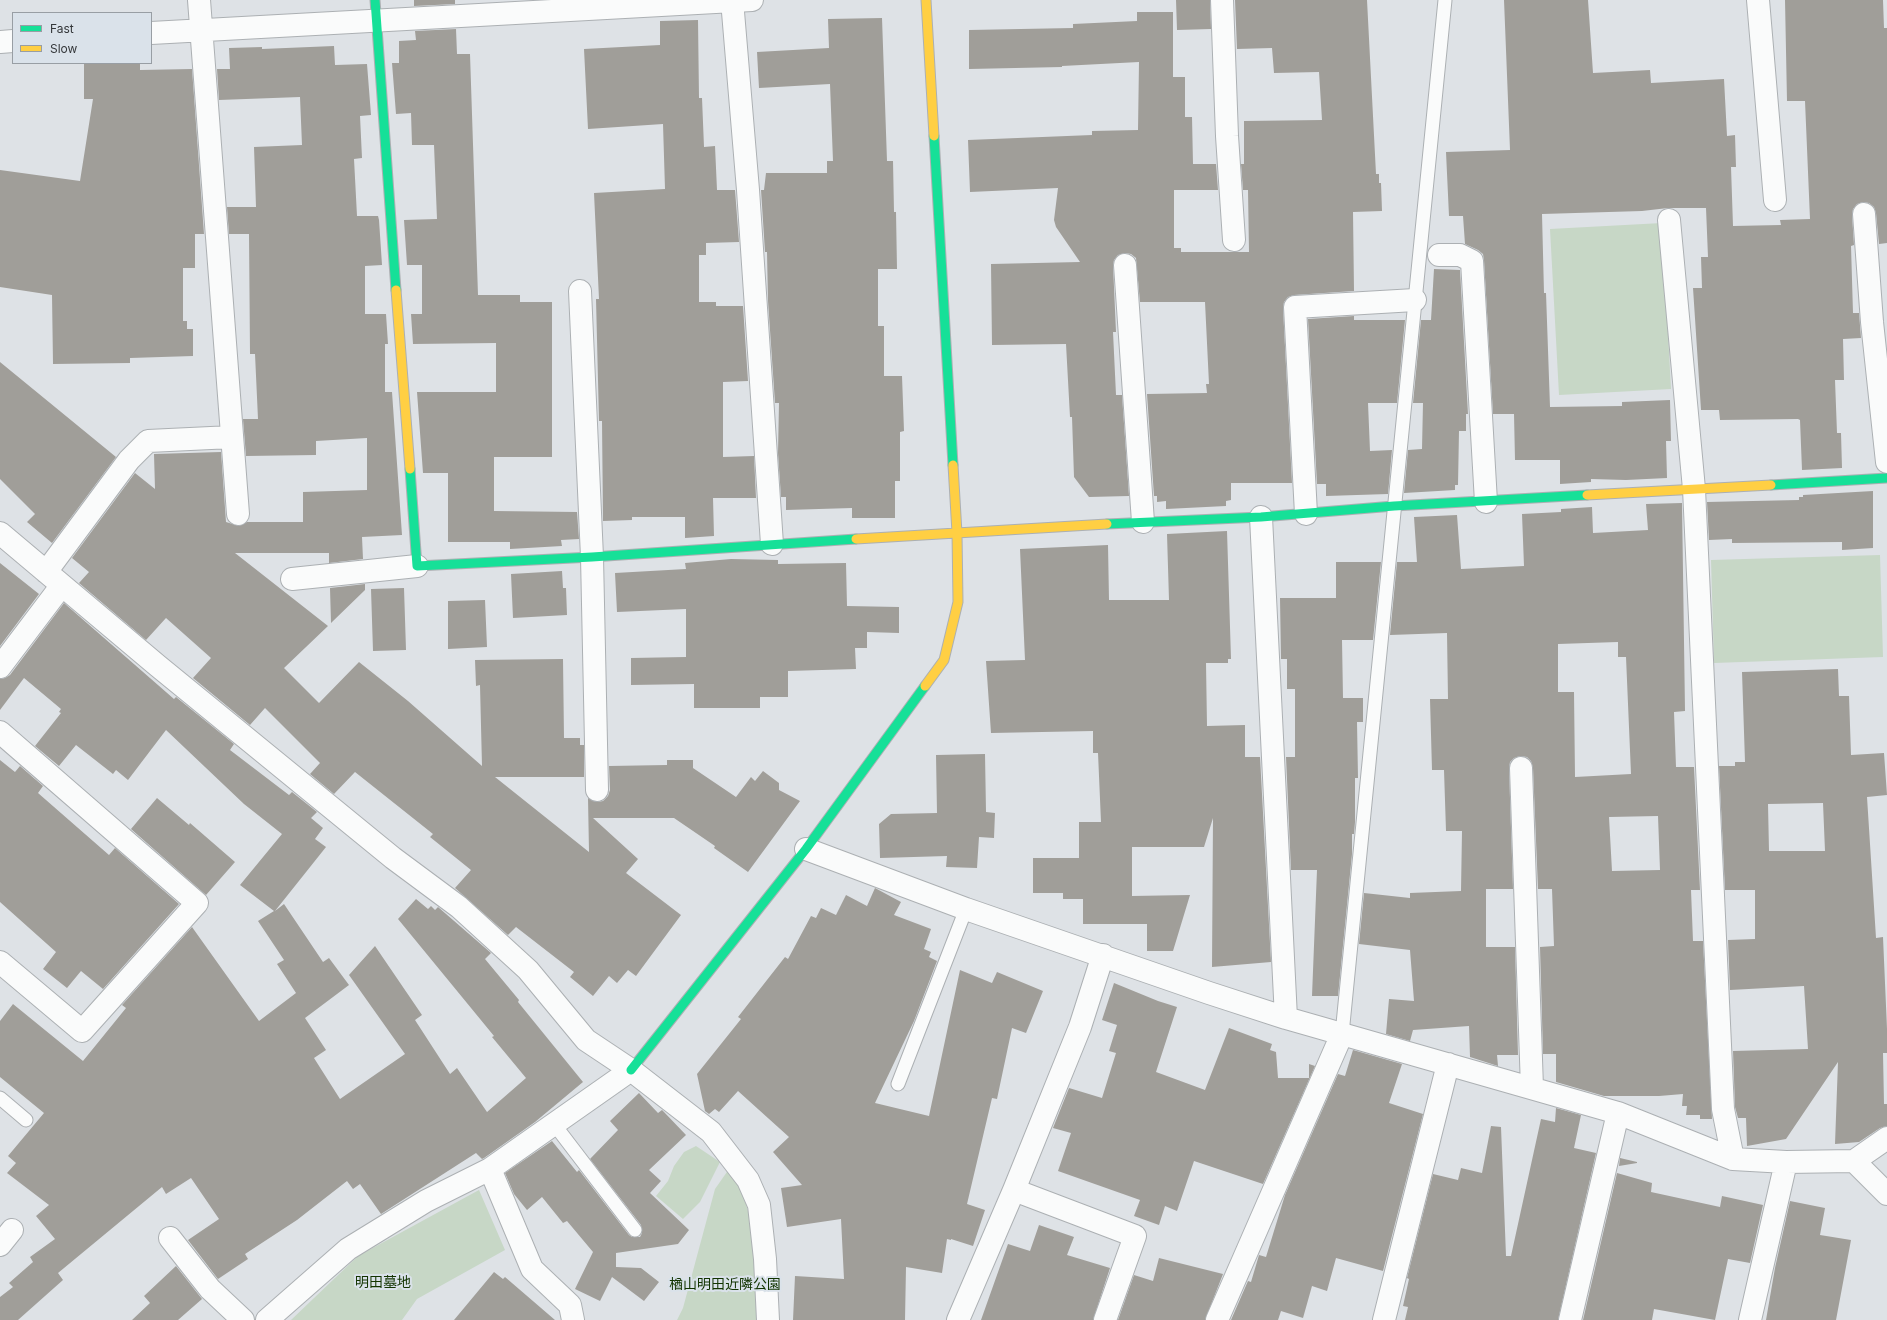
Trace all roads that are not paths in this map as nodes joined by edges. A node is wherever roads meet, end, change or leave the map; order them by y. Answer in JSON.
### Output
{"nodes":[{"id":1,"x":199,"y":0,"type":"edge"},
{"id":2,"x":739,"y":0,"type":"edge"},
{"id":3,"x":926,"y":0,"type":"edge"},
{"id":4,"x":1222,"y":0,"type":"edge"},
{"id":5,"x":1445,"y":0,"type":"edge"},
{"id":6,"x":1758,"y":0,"type":"edge"},
{"id":7,"x":633,"y":3,"type":"edge"},
{"id":8,"x":461,"y":8,"type":"edge"},
{"id":9,"x":375,"y":10,"type":"edge"},
{"id":10,"x":200,"y":30,"type":"junction"},
{"id":11,"x":152,"y":33,"type":"edge"},
{"id":12,"x":12,"y":41,"type":"edge"},
{"id":13,"x":0,"y":42,"type":"edge"},
{"id":14,"x":1775,"y":200,"type":"dead end"},
{"id":15,"x":1864,"y":214,"type":"dead end"},
{"id":16,"x":1669,"y":220,"type":"dead end"},
{"id":17,"x":1234,"y":240,"type":"dead end"},
{"id":18,"x":1439,"y":255,"type":"dead end"},
{"id":19,"x":1125,"y":265,"type":"dead end"},
{"id":20,"x":580,"y":291,"type":"dead end"},
{"id":21,"x":1415,"y":300,"type":"junction"},
{"id":22,"x":232,"y":437,"type":"junction"},
{"id":23,"x":1887,"y":462,"type":"edge"},
{"id":24,"x":1887,"y":478,"type":"edge"},
{"id":25,"x":1694,"y":489,"type":"junction"},
{"id":26,"x":1486,"y":502,"type":"junction"},
{"id":27,"x":1394,"y":506,"type":"junction"},
{"id":28,"x":238,"y":514,"type":"dead end"},
{"id":29,"x":1306,"y":514,"type":"junction"},
{"id":30,"x":1261,"y":517,"type":"junction"},
{"id":31,"x":1143,"y":522,"type":"junction"},
{"id":32,"x":0,"y":533,"type":"edge"},
{"id":33,"x":957,"y":533,"type":"junction"},
{"id":34,"x":772,"y":544,"type":"junction"},
{"id":35,"x":592,"y":558,"type":"junction"},
{"id":36,"x":417,"y":566,"type":"junction"},
{"id":37,"x":54,"y":578,"type":"junction"},
{"id":38,"x":292,"y":579,"type":"dead end"},
{"id":39,"x":0,"y":667,"type":"edge"},
{"id":40,"x":0,"y":732,"type":"edge"},
{"id":41,"x":1521,"y":768,"type":"dead end"},
{"id":42,"x":597,"y":790,"type":"dead end"},
{"id":43,"x":806,"y":849,"type":"junction"},
{"id":44,"x":966,"y":909,"type":"junction"},
{"id":45,"x":1103,"y":955,"type":"junction"},
{"id":46,"x":0,"y":962,"type":"edge"},
{"id":47,"x":1286,"y":1018,"type":"junction"},
{"id":48,"x":1342,"y":1034,"type":"junction"},
{"id":49,"x":1448,"y":1064,"type":"junction"},
{"id":50,"x":630,"y":1070,"type":"junction"},
{"id":51,"x":898,"y":1084,"type":"dead end"},
{"id":52,"x":1532,"y":1088,"type":"junction"},
{"id":53,"x":0,"y":1098,"type":"edge"},
{"id":54,"x":1618,"y":1113,"type":"junction"},
{"id":55,"x":26,"y":1120,"type":"dead end"},
{"id":56,"x":554,"y":1124,"type":"junction"},
{"id":57,"x":1887,"y":1138,"type":"edge"},
{"id":58,"x":1733,"y":1159,"type":"junction"},
{"id":59,"x":1854,"y":1161,"type":"junction"},
{"id":60,"x":1786,"y":1162,"type":"junction"},
{"id":61,"x":490,"y":1169,"type":"junction"},
{"id":62,"x":1014,"y":1190,"type":"junction"},
{"id":63,"x":1887,"y":1194,"type":"edge"},
{"id":64,"x":635,"y":1230,"type":"dead end"},
{"id":65,"x":170,"y":1238,"type":"dead end"},
{"id":66,"x":243,"y":1320,"type":"edge"},
{"id":67,"x":267,"y":1320,"type":"edge"},
{"id":68,"x":572,"y":1320,"type":"edge"},
{"id":69,"x":768,"y":1320,"type":"edge"},
{"id":70,"x":958,"y":1320,"type":"edge"},
{"id":71,"x":1105,"y":1320,"type":"edge"},
{"id":72,"x":1217,"y":1320,"type":"edge"},
{"id":73,"x":1384,"y":1320,"type":"edge"},
{"id":74,"x":1570,"y":1320,"type":"edge"},
{"id":75,"x":1750,"y":1320,"type":"edge"}],
"edges":[{"from":1,"to":10,"type":"street"},
{"from":2,"to":7,"type":"street"},
{"from":2,"to":34,"type":"street"},
{"from":3,"to":33,"type":"street"},
{"from":4,"to":17,"type":"street"},
{"from":5,"to":21,"type":"lane"},
{"from":6,"to":14,"type":"street"},
{"from":7,"to":8,"type":"street"},
{"from":8,"to":9,"type":"street"},
{"from":9,"to":10,"type":"street"},
{"from":9,"to":36,"type":"street"},
{"from":10,"to":11,"type":"street"},
{"from":10,"to":22,"type":"street"},
{"from":12,"to":13,"type":"street"},
{"from":15,"to":23,"type":"street"},
{"from":16,"to":25,"type":"street"},
{"from":18,"to":26,"type":"street"},
{"from":19,"to":31,"type":"street"},
{"from":20,"to":35,"type":"street"},
{"from":21,"to":27,"type":"lane"},
{"from":21,"to":29,"type":"street"},
{"from":22,"to":28,"type":"street"},
{"from":22,"to":37,"type":"street"},
{"from":24,"to":25,"type":"street"},
{"from":25,"to":26,"type":"street"},
{"from":25,"to":58,"type":"street"},
{"from":26,"to":27,"type":"street"},
{"from":27,"to":29,"type":"street"},
{"from":27,"to":48,"type":"lane"},
{"from":29,"to":30,"type":"street"},
{"from":30,"to":31,"type":"street"},
{"from":30,"to":47,"type":"street"},
{"from":31,"to":33,"type":"street"},
{"from":32,"to":37,"type":"street"},
{"from":33,"to":34,"type":"street"},
{"from":33,"to":43,"type":"street"},
{"from":34,"to":35,"type":"street"},
{"from":35,"to":36,"type":"street"},
{"from":35,"to":42,"type":"street"},
{"from":36,"to":38,"type":"street"},
{"from":37,"to":39,"type":"street"},
{"from":37,"to":50,"type":"street"},
{"from":40,"to":46,"type":"street"},
{"from":41,"to":52,"type":"street"},
{"from":43,"to":44,"type":"street"},
{"from":43,"to":50,"type":"street"},
{"from":44,"to":45,"type":"street"},
{"from":44,"to":51,"type":"lane"},
{"from":45,"to":47,"type":"street"},
{"from":45,"to":62,"type":"street"},
{"from":47,"to":48,"type":"street"},
{"from":48,"to":49,"type":"street"},
{"from":48,"to":72,"type":"street"},
{"from":49,"to":52,"type":"street"},
{"from":49,"to":73,"type":"street"},
{"from":50,"to":56,"type":"street"},
{"from":50,"to":69,"type":"street"},
{"from":52,"to":54,"type":"street"},
{"from":53,"to":55,"type":"lane"},
{"from":54,"to":58,"type":"street"},
{"from":54,"to":74,"type":"street"},
{"from":56,"to":61,"type":"street"},
{"from":56,"to":64,"type":"lane"},
{"from":57,"to":59,"type":"street"},
{"from":58,"to":60,"type":"street"},
{"from":59,"to":60,"type":"street"},
{"from":59,"to":63,"type":"street"},
{"from":60,"to":75,"type":"street"},
{"from":61,"to":67,"type":"street"},
{"from":61,"to":68,"type":"street"},
{"from":62,"to":70,"type":"street"},
{"from":62,"to":71,"type":"street"},
{"from":65,"to":66,"type":"street"}]}
